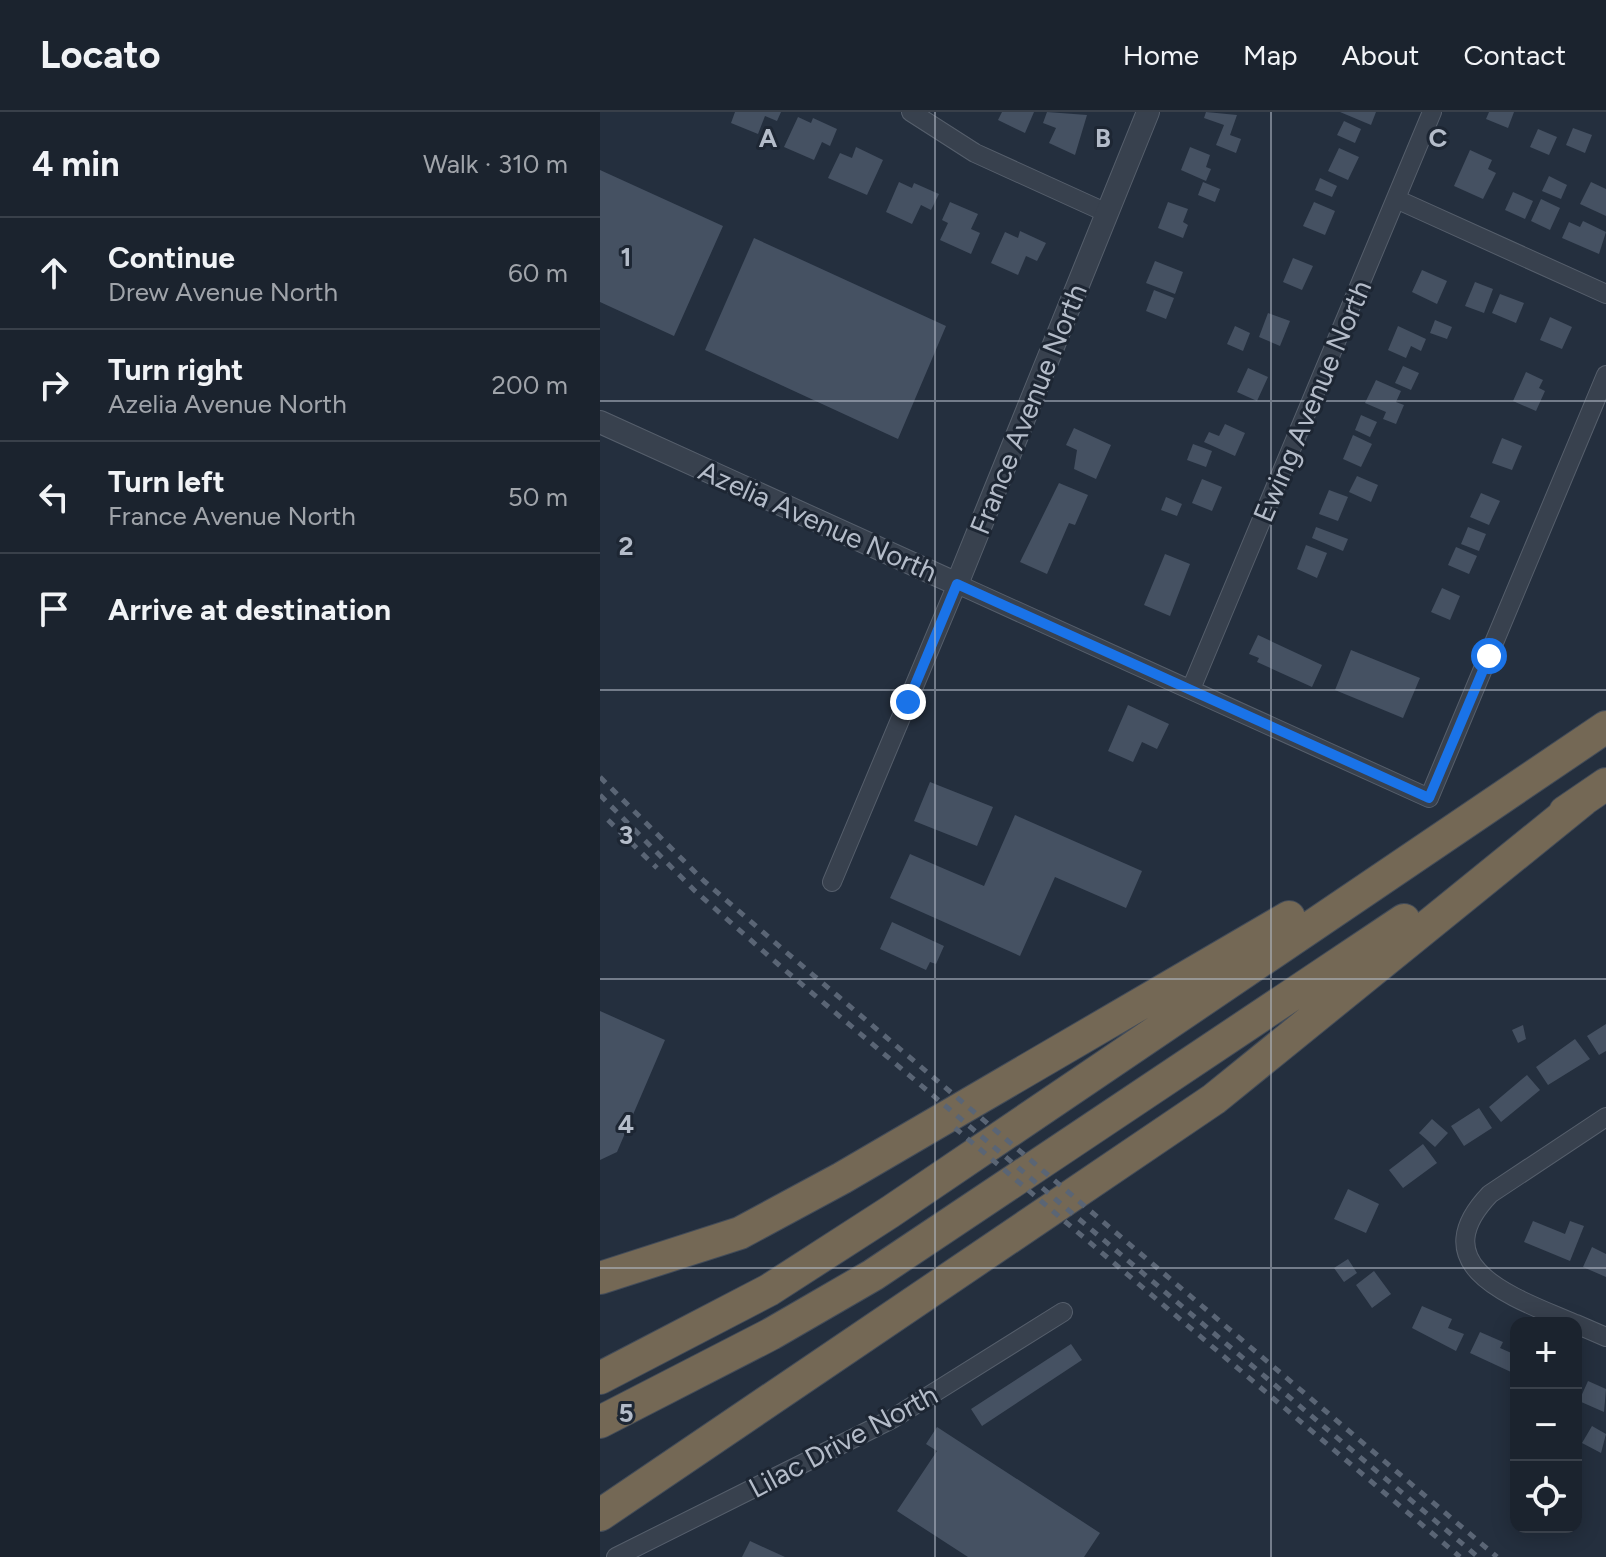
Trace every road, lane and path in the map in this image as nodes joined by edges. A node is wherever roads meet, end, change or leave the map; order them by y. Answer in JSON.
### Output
{"nodes":[{"id":1,"x":911,"y":112,"type":"edge"},
{"id":2,"x":1148,"y":112,"type":"edge"},
{"id":3,"x":1432,"y":112,"type":"edge"},
{"id":4,"x":1396,"y":199,"type":"junction"},
{"id":5,"x":1107,"y":213,"type":"junction"},
{"id":6,"x":1606,"y":294,"type":"edge"},
{"id":7,"x":1606,"y":375,"type":"edge"},
{"id":8,"x":600,"y":422,"type":"edge"},
{"id":9,"x":957,"y":584,"type":"junction"},
{"id":10,"x":1191,"y":689,"type":"junction"},
{"id":11,"x":1606,"y":727,"type":"edge"},
{"id":12,"x":1595,"y":792,"type":"edge"},
{"id":13,"x":832,"y":882,"type":"dead end"},
{"id":14,"x":1370,"y":886,"type":"junction"},
{"id":15,"x":1606,"y":1117,"type":"edge"},
{"id":16,"x":600,"y":1278,"type":"edge"},
{"id":17,"x":1063,"y":1312,"type":"dead end"},
{"id":18,"x":1558,"y":1317,"type":"edge"},
{"id":19,"x":1582,"y":1327,"type":"edge"},
{"id":20,"x":1606,"y":1337,"type":"edge"},
{"id":21,"x":600,"y":1378,"type":"edge"},
{"id":22,"x":600,"y":1422,"type":"edge"},
{"id":23,"x":600,"y":1515,"type":"edge"},
{"id":24,"x":616,"y":1557,"type":"edge"}],
"edges":[{"from":1,"to":5,"type":"street"},
{"from":2,"to":5,"type":"street","name":"France Avenue North"},
{"from":3,"to":4,"type":"street","name":"Ewing Avenue North"},
{"from":4,"to":6,"type":"street"},
{"from":4,"to":10,"type":"street","name":"Ewing Avenue North"},
{"from":5,"to":9,"type":"street","name":"France Avenue North"},
{"from":7,"to":10,"type":"street","name":"Azelia Avenue North"},
{"from":8,"to":9,"type":"street","name":"Azelia Avenue North"},
{"from":9,"to":10,"type":"street","name":"Azelia Avenue North"},
{"from":9,"to":13,"type":"street","name":"France Avenue North"},
{"from":11,"to":14,"type":"highway"},
{"from":12,"to":22,"type":"highway"},
{"from":12,"to":23,"type":"highway"},
{"from":14,"to":16,"type":"highway"},
{"from":14,"to":21,"type":"highway"},
{"from":15,"to":18,"type":"street"},
{"from":17,"to":24,"type":"street","name":"Lilac Drive North"},
{"from":19,"to":20,"type":"street"}]}
